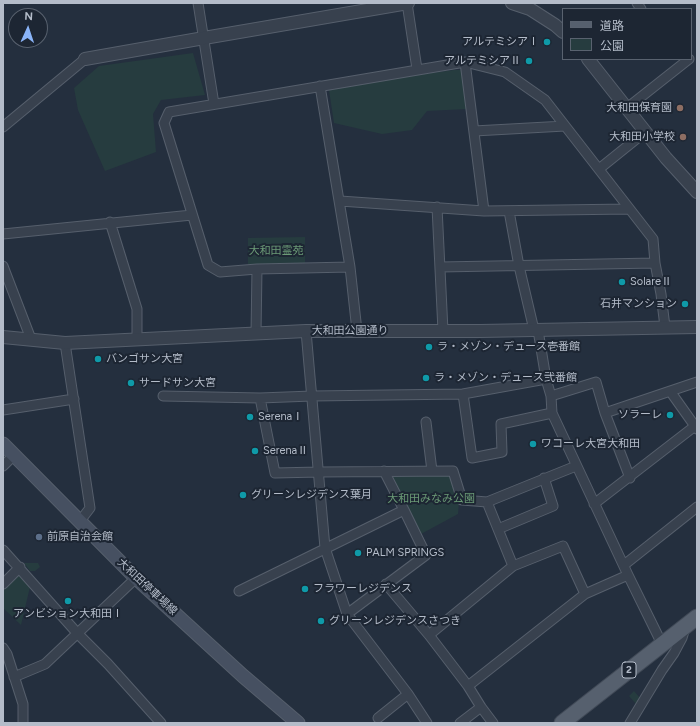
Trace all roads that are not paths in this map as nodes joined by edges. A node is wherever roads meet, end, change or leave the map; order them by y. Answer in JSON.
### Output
{"nodes":[{"id":1,"x":198,"y":3,"type":"edge"},
{"id":2,"x":407,"y":3,"type":"edge"},
{"id":3,"x":512,"y":3,"type":"edge"},
{"id":4,"x":531,"y":6,"type":"edge"},
{"id":5,"x":562,"y":31,"type":"edge"},
{"id":6,"x":204,"y":38,"type":"junction"},
{"id":7,"x":85,"y":59,"type":"joint"},
{"id":8,"x":589,"y":60,"type":"edge"},
{"id":9,"x":687,"y":60,"type":"edge"},
{"id":10,"x":465,"y":62,"type":"junction"},
{"id":11,"x":418,"y":69,"type":"junction"},
{"id":12,"x":320,"y":86,"type":"junction"},
{"id":13,"x":214,"y":104,"type":"junction"},
{"id":14,"x":627,"y":108,"type":"junction"},
{"id":15,"x":565,"y":126,"type":"junction"},
{"id":16,"x":3,"y":128,"type":"edge"},
{"id":17,"x":474,"y":131,"type":"junction"},
{"id":18,"x":645,"y":132,"type":"junction"},
{"id":19,"x":599,"y":169,"type":"junction"},
{"id":20,"x":697,"y":192,"type":"edge"},
{"id":21,"x":340,"y":201,"type":"junction"},
{"id":22,"x":437,"y":207,"type":"junction"},
{"id":23,"x":629,"y":209,"type":"junction"},
{"id":24,"x":484,"y":211,"type":"junction"},
{"id":25,"x":509,"y":211,"type":"junction"},
{"id":26,"x":192,"y":215,"type":"junction"},
{"id":27,"x":110,"y":222,"type":"junction"},
{"id":28,"x":3,"y":234,"type":"edge"},
{"id":29,"x":655,"y":263,"type":"junction"},
{"id":30,"x":3,"y":266,"type":"edge"},
{"id":31,"x":519,"y":266,"type":"junction"},
{"id":32,"x":440,"y":267,"type":"junction"},
{"id":33,"x":350,"y":268,"type":"junction"},
{"id":34,"x":257,"y":269,"type":"junction"},
{"id":35,"x":665,"y":327,"type":"junction"},
{"id":36,"x":697,"y":327,"type":"edge"},
{"id":37,"x":306,"y":330,"type":"junction"},
{"id":38,"x":536,"y":330,"type":"junction"},
{"id":39,"x":357,"y":331,"type":"junction"},
{"id":40,"x":443,"y":331,"type":"junction"},
{"id":41,"x":256,"y":333,"type":"junction"},
{"id":42,"x":3,"y":337,"type":"edge"},
{"id":43,"x":31,"y":339,"type":"junction"},
{"id":44,"x":138,"y":339,"type":"junction"},
{"id":45,"x":65,"y":343,"type":"junction"},
{"id":46,"x":546,"y":378,"type":"junction"},
{"id":47,"x":697,"y":382,"type":"edge"},
{"id":48,"x":670,"y":391,"type":"junction"},
{"id":49,"x":463,"y":394,"type":"junction"},
{"id":50,"x":162,"y":396,"type":"dead end"},
{"id":51,"x":312,"y":396,"type":"junction"},
{"id":52,"x":551,"y":396,"type":"junction"},
{"id":53,"x":260,"y":398,"type":"junction"},
{"id":54,"x":74,"y":399,"type":"junction"},
{"id":55,"x":3,"y":410,"type":"edge"},
{"id":56,"x":552,"y":413,"type":"junction"},
{"id":57,"x":606,"y":413,"type":"junction"},
{"id":58,"x":426,"y":422,"type":"dead end"},
{"id":59,"x":696,"y":428,"type":"edge"},
{"id":60,"x":3,"y":444,"type":"edge"},
{"id":61,"x":14,"y":455,"type":"junction"},
{"id":62,"x":3,"y":466,"type":"edge"},
{"id":63,"x":576,"y":466,"type":"junction"},
{"id":64,"x":384,"y":471,"type":"junction"},
{"id":65,"x":432,"y":471,"type":"junction"},
{"id":66,"x":319,"y":472,"type":"junction"},
{"id":67,"x":544,"y":478,"type":"junction"},
{"id":68,"x":630,"y":478,"type":"junction"},
{"id":69,"x":487,"y":502,"type":"junction"},
{"id":70,"x":594,"y":504,"type":"junction"},
{"id":71,"x":697,"y":508,"type":"edge"},
{"id":72,"x":404,"y":510,"type":"junction"},
{"id":73,"x":80,"y":521,"type":"junction"},
{"id":74,"x":498,"y":529,"type":"junction"},
{"id":75,"x":324,"y":548,"type":"junction"},
{"id":76,"x":3,"y":550,"type":"edge"},
{"id":77,"x":624,"y":565,"type":"junction"},
{"id":78,"x":513,"y":566,"type":"junction"},
{"id":79,"x":20,"y":567,"type":"junction"},
{"id":80,"x":628,"y":575,"type":"junction"},
{"id":81,"x":136,"y":578,"type":"junction"},
{"id":82,"x":3,"y":584,"type":"edge"},
{"id":83,"x":386,"y":584,"type":"junction"},
{"id":84,"x":239,"y":591,"type":"dead end"},
{"id":85,"x":585,"y":594,"type":"junction"},
{"id":86,"x":347,"y":614,"type":"junction"},
{"id":87,"x":691,"y":622,"type":"edge"},
{"id":88,"x":78,"y":634,"type":"junction"},
{"id":89,"x":429,"y":635,"type":"junction"},
{"id":90,"x":662,"y":644,"type":"junction"},
{"id":91,"x":3,"y":648,"type":"edge"},
{"id":92,"x":14,"y":677,"type":"junction"},
{"id":93,"x":468,"y":686,"type":"junction"},
{"id":94,"x":408,"y":694,"type":"junction"},
{"id":95,"x":481,"y":707,"type":"junction"},
{"id":96,"x":378,"y":718,"type":"dead end"},
{"id":97,"x":631,"y":722,"type":"edge"},
{"id":98,"x":23,"y":723,"type":"edge"},
{"id":99,"x":161,"y":723,"type":"edge"},
{"id":100,"x":298,"y":723,"type":"edge"},
{"id":101,"x":427,"y":723,"type":"edge"},
{"id":102,"x":460,"y":723,"type":"edge"},
{"id":103,"x":493,"y":723,"type":"edge"},
{"id":104,"x":562,"y":723,"type":"edge"}],
"edges":[{"from":1,"to":6,"type":"street"},
{"from":2,"to":6,"type":"street"},
{"from":2,"to":11,"type":"street"},
{"from":3,"to":4,"type":"street"},
{"from":4,"to":5,"type":"street"},
{"from":6,"to":7,"type":"street"},
{"from":6,"to":13,"type":"street"},
{"from":7,"to":16,"type":"street"},
{"from":8,"to":14,"type":"street"},
{"from":9,"to":14,"type":"street"},
{"from":10,"to":11,"type":"street"},
{"from":10,"to":15,"type":"street"},
{"from":10,"to":17,"type":"street"},
{"from":11,"to":12,"type":"street"},
{"from":12,"to":13,"type":"street"},
{"from":12,"to":21,"type":"street"},
{"from":13,"to":26,"type":"street"},
{"from":14,"to":18,"type":"street"},
{"from":15,"to":17,"type":"street"},
{"from":15,"to":19,"type":"street"},
{"from":17,"to":24,"type":"street"},
{"from":18,"to":19,"type":"street"},
{"from":18,"to":20,"type":"street"},
{"from":19,"to":23,"type":"street"},
{"from":21,"to":22,"type":"street"},
{"from":21,"to":33,"type":"street"},
{"from":22,"to":24,"type":"street"},
{"from":22,"to":32,"type":"street"},
{"from":23,"to":25,"type":"street"},
{"from":23,"to":29,"type":"street"},
{"from":24,"to":25,"type":"street"},
{"from":25,"to":31,"type":"street"},
{"from":26,"to":27,"type":"street"},
{"from":26,"to":34,"type":"street"},
{"from":27,"to":28,"type":"street"},
{"from":27,"to":44,"type":"street"},
{"from":29,"to":31,"type":"street"},
{"from":29,"to":35,"type":"street"},
{"from":30,"to":43,"type":"street"},
{"from":31,"to":32,"type":"street"},
{"from":31,"to":38,"type":"street"},
{"from":32,"to":40,"type":"street"},
{"from":33,"to":34,"type":"street"},
{"from":33,"to":39,"type":"street"},
{"from":34,"to":41,"type":"street"},
{"from":35,"to":36,"type":"street","name":"大和田公園通り"},
{"from":35,"to":38,"type":"street","name":"大和田公園通り"},
{"from":37,"to":39,"type":"street","name":"大和田公園通り"},
{"from":37,"to":41,"type":"street","name":"大和田公園通り"},
{"from":37,"to":51,"type":"street"},
{"from":38,"to":40,"type":"street","name":"大和田公園通り"},
{"from":38,"to":46,"type":"street"},
{"from":39,"to":40,"type":"street","name":"大和田公園通り"},
{"from":41,"to":44,"type":"street","name":"大和田公園通り"},
{"from":42,"to":43,"type":"street","name":"大和田公園通り"},
{"from":43,"to":45,"type":"street","name":"大和田公園通り"},
{"from":44,"to":45,"type":"street","name":"大和田公園通り"},
{"from":45,"to":54,"type":"street"},
{"from":46,"to":49,"type":"street"},
{"from":46,"to":52,"type":"street"},
{"from":47,"to":48,"type":"street"},
{"from":48,"to":57,"type":"street"},
{"from":48,"to":59,"type":"street"},
{"from":49,"to":51,"type":"street"},
{"from":49,"to":56,"type":"street"},
{"from":50,"to":53,"type":"street"},
{"from":51,"to":53,"type":"street"},
{"from":51,"to":66,"type":"street"},
{"from":52,"to":56,"type":"street"},
{"from":52,"to":57,"type":"street"},
{"from":53,"to":66,"type":"street"},
{"from":54,"to":55,"type":"street"},
{"from":54,"to":73,"type":"street"},
{"from":56,"to":63,"type":"street"},
{"from":57,"to":68,"type":"street"},
{"from":58,"to":65,"type":"street"},
{"from":59,"to":68,"type":"street"},
{"from":60,"to":61,"type":"main road","name":"大和田停車場線"},
{"from":61,"to":62,"type":"street"},
{"from":61,"to":73,"type":"main road","name":"大和田停車場線"},
{"from":63,"to":67,"type":"street"},
{"from":63,"to":70,"type":"street"},
{"from":64,"to":65,"type":"street"},
{"from":64,"to":66,"type":"street"},
{"from":64,"to":72,"type":"street"},
{"from":65,"to":69,"type":"street"},
{"from":66,"to":75,"type":"street"},
{"from":67,"to":69,"type":"street"},
{"from":67,"to":74,"type":"street"},
{"from":68,"to":70,"type":"street"},
{"from":69,"to":74,"type":"street"},
{"from":70,"to":77,"type":"street"},
{"from":71,"to":77,"type":"street"},
{"from":72,"to":75,"type":"street"},
{"from":72,"to":83,"type":"street"},
{"from":73,"to":81,"type":"main road","name":"大和田停車場線"},
{"from":74,"to":78,"type":"street"},
{"from":75,"to":84,"type":"street"},
{"from":75,"to":86,"type":"street"},
{"from":76,"to":79,"type":"street"},
{"from":77,"to":80,"type":"street"},
{"from":78,"to":85,"type":"street"},
{"from":78,"to":89,"type":"street"},
{"from":79,"to":82,"type":"street"},
{"from":79,"to":88,"type":"street"},
{"from":80,"to":85,"type":"street"},
{"from":80,"to":90,"type":"street"},
{"from":81,"to":88,"type":"street"},
{"from":81,"to":100,"type":"main road","name":"大和田停車場線"},
{"from":83,"to":86,"type":"street"},
{"from":83,"to":89,"type":"street"},
{"from":85,"to":93,"type":"street"},
{"from":86,"to":94,"type":"street"},
{"from":87,"to":90,"type":"main road","number":"2"},
{"from":87,"to":97,"type":"street"},
{"from":88,"to":92,"type":"street"},
{"from":88,"to":99,"type":"street"},
{"from":89,"to":93,"type":"street"},
{"from":90,"to":104,"type":"main road","number":"2"},
{"from":91,"to":92,"type":"street"},
{"from":92,"to":98,"type":"street"},
{"from":93,"to":95,"type":"street"},
{"from":94,"to":96,"type":"street"},
{"from":94,"to":101,"type":"street"},
{"from":95,"to":102,"type":"street"},
{"from":95,"to":103,"type":"street"}]}
